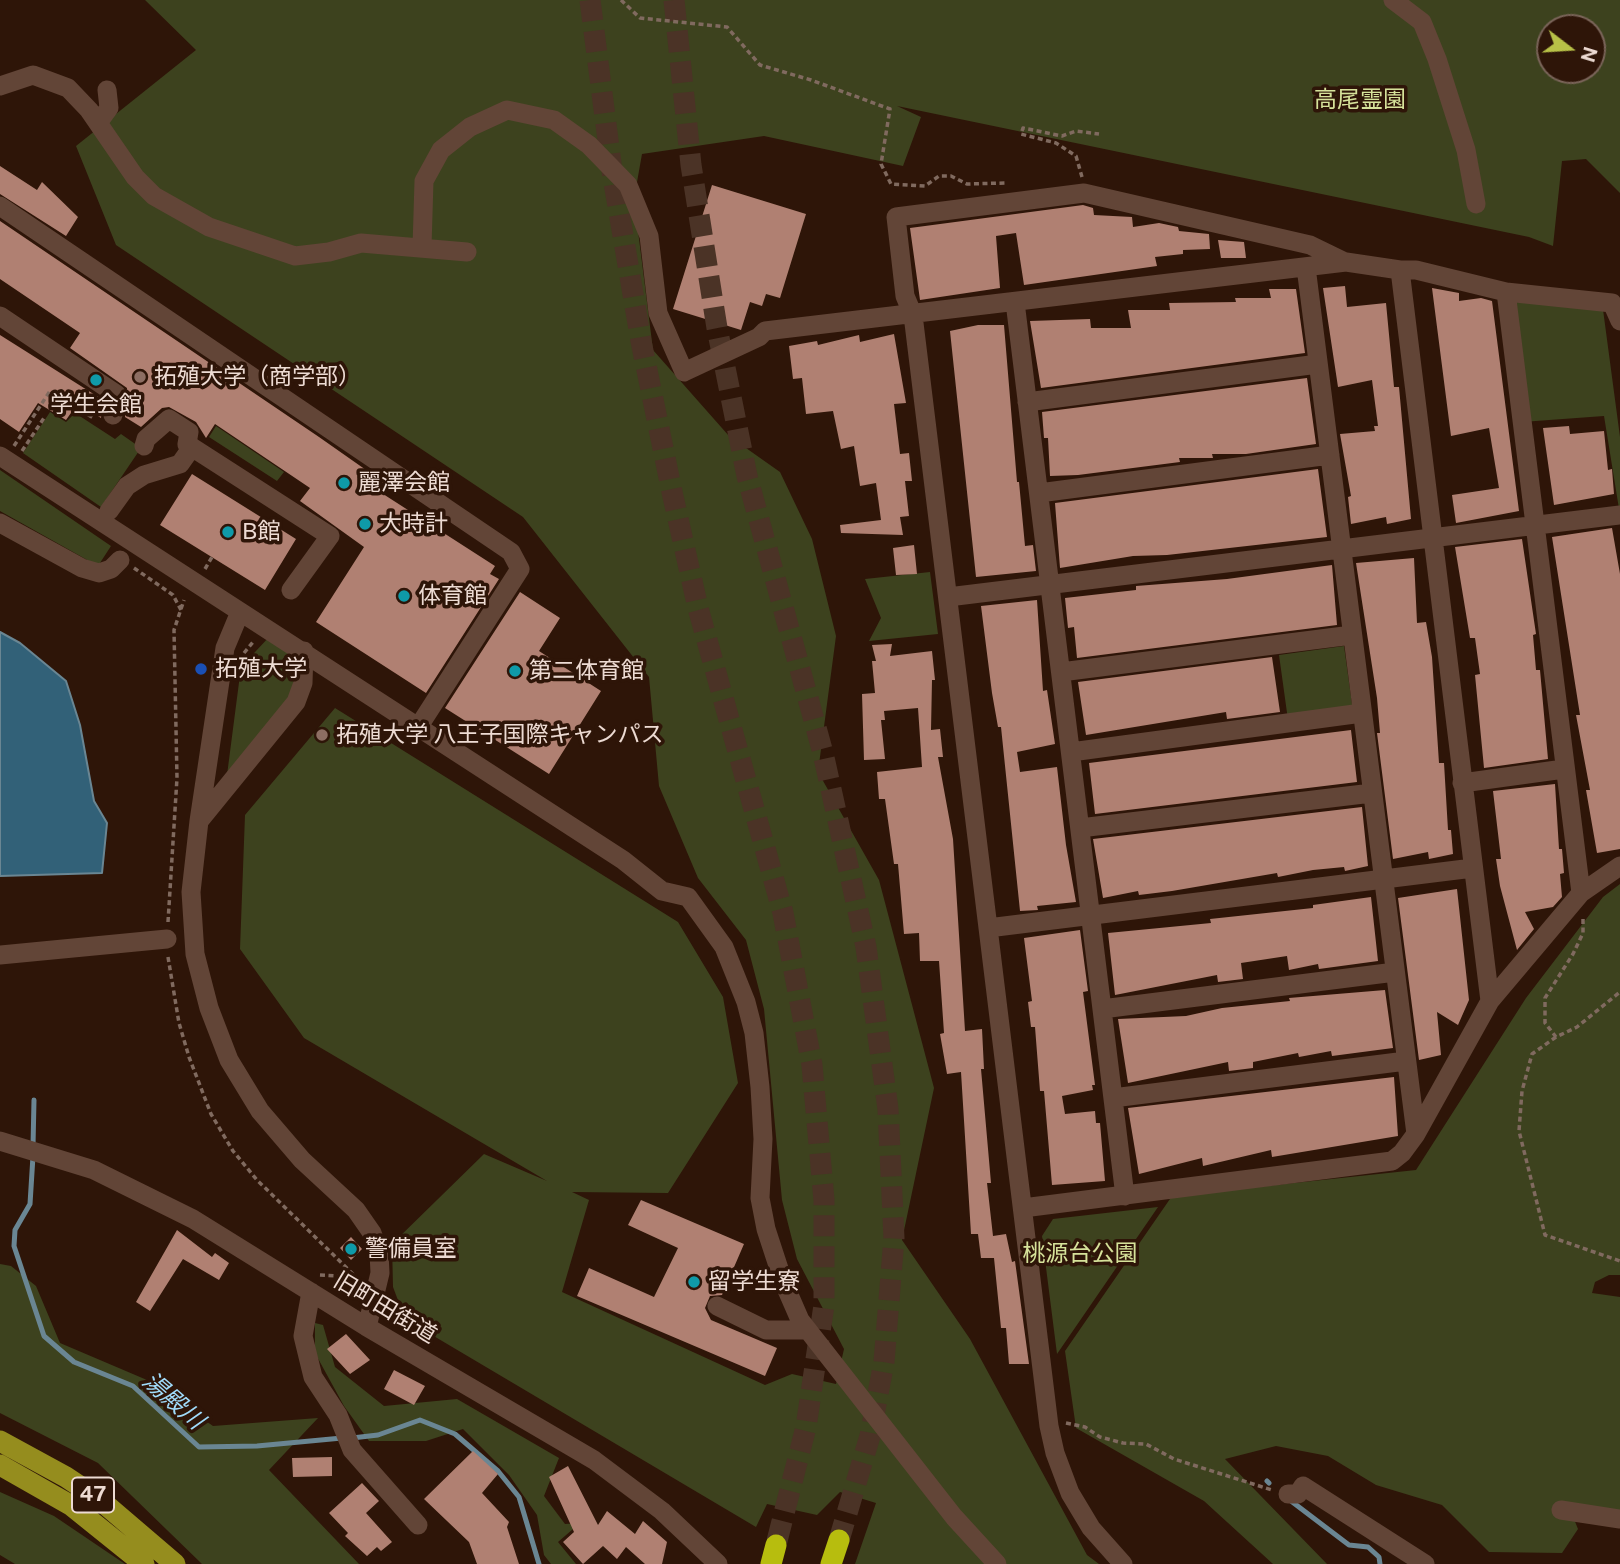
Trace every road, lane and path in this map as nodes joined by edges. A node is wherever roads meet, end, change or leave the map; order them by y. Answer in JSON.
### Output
{"nodes":[{"id":1,"x":621,"y":0,"type":"edge"},
{"id":2,"x":1393,"y":0,"type":"edge"},
{"id":3,"x":0,"y":86,"type":"edge"},
{"id":4,"x":107,"y":89,"type":"dead end"},
{"id":5,"x":98,"y":124,"type":"junction"},
{"id":6,"x":1099,"y":134,"type":"dead end"},
{"id":7,"x":1084,"y":193,"type":"junction"},
{"id":8,"x":1010,"y":200,"type":"junction"},
{"id":9,"x":1476,"y":204,"type":"dead end"},
{"id":10,"x":0,"y":206,"type":"edge"},
{"id":11,"x":422,"y":247,"type":"junction"},
{"id":12,"x":467,"y":252,"type":"dead end"},
{"id":13,"x":1346,"y":262,"type":"junction"},
{"id":14,"x":1306,"y":267,"type":"junction"},
{"id":15,"x":1400,"y":270,"type":"junction"},
{"id":16,"x":1506,"y":292,"type":"junction"},
{"id":17,"x":1015,"y":302,"type":"junction"},
{"id":18,"x":0,"y":316,"type":"edge"},
{"id":19,"x":913,"y":316,"type":"junction"},
{"id":20,"x":1620,"y":321,"type":"edge"},
{"id":21,"x":1318,"y":364,"type":"junction"},
{"id":22,"x":1027,"y":402,"type":"junction"},
{"id":23,"x":44,"y":418,"type":"dead end"},
{"id":24,"x":108,"y":419,"type":"joint"},
{"id":25,"x":144,"y":446,"type":"dead end"},
{"id":26,"x":192,"y":447,"type":"junction"},
{"id":27,"x":1330,"y":455,"type":"junction"},
{"id":28,"x":6,"y":460,"type":"edge"},
{"id":29,"x":1039,"y":493,"type":"junction"},
{"id":30,"x":109,"y":511,"type":"dead end"},
{"id":31,"x":1620,"y":515,"type":"edge"},
{"id":32,"x":0,"y":523,"type":"edge"},
{"id":33,"x":1535,"y":524,"type":"junction"},
{"id":34,"x":1432,"y":538,"type":"junction"},
{"id":35,"x":1342,"y":549,"type":"junction"},
{"id":36,"x":212,"y":557,"type":"dead end"},
{"id":37,"x":126,"y":564,"type":"joint"},
{"id":38,"x":201,"y":574,"type":"dead end"},
{"id":39,"x":1050,"y":585,"type":"junction"},
{"id":40,"x":290,"y":590,"type":"dead end"},
{"id":41,"x":948,"y":597,"type":"junction"},
{"id":42,"x":184,"y":600,"type":"dead end"},
{"id":43,"x":180,"y":610,"type":"junction"},
{"id":44,"x":240,"y":612,"type":"junction"},
{"id":45,"x":1352,"y":635,"type":"junction"},
{"id":46,"x":304,"y":651,"type":"junction"},
{"id":47,"x":1061,"y":672,"type":"junction"},
{"id":48,"x":1362,"y":713,"type":"junction"},
{"id":49,"x":419,"y":726,"type":"junction"},
{"id":50,"x":1071,"y":752,"type":"junction"},
{"id":51,"x":1564,"y":769,"type":"junction"},
{"id":52,"x":1462,"y":783,"type":"junction"},
{"id":53,"x":1372,"y":793,"type":"junction"},
{"id":54,"x":200,"y":821,"type":"junction"},
{"id":55,"x":1080,"y":828,"type":"junction"},
{"id":56,"x":1620,"y":866,"type":"edge"},
{"id":57,"x":1473,"y":868,"type":"junction"},
{"id":58,"x":1383,"y":879,"type":"junction"},
{"id":59,"x":1581,"y":893,"type":"junction"},
{"id":60,"x":1090,"y":915,"type":"junction"},
{"id":61,"x":988,"y":928,"type":"junction"},
{"id":62,"x":167,"y":939,"type":"junction"},
{"id":63,"x":0,"y":955,"type":"edge"},
{"id":64,"x":1395,"y":972,"type":"junction"},
{"id":65,"x":1620,"y":992,"type":"edge"},
{"id":66,"x":1490,"y":1001,"type":"junction"},
{"id":67,"x":1102,"y":1009,"type":"junction"},
{"id":68,"x":1556,"y":1037,"type":"junction"},
{"id":69,"x":1406,"y":1061,"type":"junction"},
{"id":70,"x":1113,"y":1098,"type":"junction"},
{"id":71,"x":1416,"y":1134,"type":"junction"},
{"id":72,"x":3,"y":1142,"type":"edge"},
{"id":73,"x":1125,"y":1196,"type":"junction"},
{"id":74,"x":1023,"y":1208,"type":"junction"},
{"id":75,"x":1620,"y":1261,"type":"edge"},
{"id":76,"x":312,"y":1283,"type":"junction"},
{"id":77,"x":717,"y":1306,"type":"dead end"},
{"id":78,"x":394,"y":1308,"type":"dead end"},
{"id":79,"x":401,"y":1326,"type":"dead end"},
{"id":80,"x":367,"y":1327,"type":"junction"},
{"id":81,"x":806,"y":1330,"type":"junction"},
{"id":82,"x":1066,"y":1423,"type":"dead end"},
{"id":83,"x":0,"y":1441,"type":"edge"},
{"id":84,"x":0,"y":1465,"type":"edge"},
{"id":85,"x":1279,"y":1492,"type":"joint"},
{"id":86,"x":1561,"y":1510,"type":"dead end"},
{"id":87,"x":1620,"y":1519,"type":"edge"},
{"id":88,"x":418,"y":1525,"type":"dead end"},
{"id":89,"x":839,"y":1540,"type":"tunnel mouth"},
{"id":90,"x":144,"y":1564,"type":"edge"},
{"id":91,"x":175,"y":1564,"type":"edge"},
{"id":92,"x":718,"y":1564,"type":"edge"},
{"id":93,"x":831,"y":1564,"type":"edge"},
{"id":94,"x":997,"y":1564,"type":"edge"},
{"id":95,"x":1123,"y":1564,"type":"edge"},
{"id":96,"x":1425,"y":1564,"type":"edge"}],
"edges":[{"from":1,"to":8,"type":"path"},
{"from":2,"to":9,"type":"street"},
{"from":3,"to":5,"type":"street"},
{"from":4,"to":5,"type":"street"},
{"from":5,"to":11,"type":"street"},
{"from":6,"to":7,"type":"path"},
{"from":7,"to":8,"type":"street"},
{"from":7,"to":13,"type":"street"},
{"from":8,"to":19,"type":"street"},
{"from":10,"to":49,"type":"street"},
{"from":11,"to":12,"type":"street"},
{"from":11,"to":19,"type":"street"},
{"from":13,"to":14,"type":"street"},
{"from":13,"to":15,"type":"street"},
{"from":14,"to":17,"type":"street"},
{"from":14,"to":21,"type":"street"},
{"from":15,"to":16,"type":"street"},
{"from":15,"to":34,"type":"street"},
{"from":16,"to":20,"type":"street"},
{"from":16,"to":33,"type":"street"},
{"from":17,"to":19,"type":"street"},
{"from":17,"to":22,"type":"street"},
{"from":18,"to":24,"type":"street"},
{"from":19,"to":41,"type":"street"},
{"from":21,"to":22,"type":"street"},
{"from":21,"to":27,"type":"street"},
{"from":22,"to":29,"type":"street"},
{"from":23,"to":28,"type":"path"},
{"from":24,"to":28,"type":"path"},
{"from":25,"to":26,"type":"street"},
{"from":26,"to":30,"type":"street"},
{"from":26,"to":40,"type":"street"},
{"from":27,"to":29,"type":"street"},
{"from":27,"to":35,"type":"street"},
{"from":28,"to":44,"type":"street"},
{"from":29,"to":39,"type":"street"},
{"from":31,"to":33,"type":"street"},
{"from":32,"to":37,"type":"street"},
{"from":33,"to":34,"type":"street"},
{"from":33,"to":51,"type":"street"},
{"from":34,"to":35,"type":"street"},
{"from":34,"to":52,"type":"street"},
{"from":35,"to":39,"type":"street"},
{"from":35,"to":45,"type":"street"},
{"from":36,"to":38,"type":"path"},
{"from":37,"to":43,"type":"path"},
{"from":39,"to":41,"type":"street"},
{"from":39,"to":47,"type":"street"},
{"from":41,"to":61,"type":"street"},
{"from":42,"to":43,"type":"path"},
{"from":43,"to":62,"type":"path"},
{"from":44,"to":46,"type":"street"},
{"from":44,"to":54,"type":"street"},
{"from":45,"to":47,"type":"street"},
{"from":45,"to":48,"type":"street"},
{"from":46,"to":49,"type":"street"},
{"from":46,"to":54,"type":"street"},
{"from":47,"to":50,"type":"street"},
{"from":48,"to":50,"type":"street"},
{"from":48,"to":53,"type":"street"},
{"from":49,"to":81,"type":"street"},
{"from":50,"to":55,"type":"street"},
{"from":51,"to":52,"type":"street"},
{"from":51,"to":59,"type":"street"},
{"from":52,"to":57,"type":"street"},
{"from":53,"to":55,"type":"street"},
{"from":53,"to":58,"type":"street"},
{"from":54,"to":80,"type":"street"},
{"from":55,"to":60,"type":"street"},
{"from":56,"to":59,"type":"street"},
{"from":57,"to":58,"type":"street"},
{"from":57,"to":66,"type":"street"},
{"from":58,"to":60,"type":"street"},
{"from":58,"to":64,"type":"street"},
{"from":59,"to":66,"type":"street"},
{"from":59,"to":68,"type":"path"},
{"from":60,"to":61,"type":"street"},
{"from":60,"to":67,"type":"street"},
{"from":61,"to":74,"type":"street"},
{"from":62,"to":63,"type":"street"},
{"from":62,"to":76,"type":"path"},
{"from":64,"to":67,"type":"street"},
{"from":64,"to":69,"type":"street"},
{"from":65,"to":68,"type":"path"},
{"from":66,"to":71,"type":"street"},
{"from":67,"to":70,"type":"street"},
{"from":68,"to":75,"type":"path"},
{"from":69,"to":70,"type":"street"},
{"from":69,"to":71,"type":"street"},
{"from":70,"to":73,"type":"street"},
{"from":71,"to":73,"type":"street"},
{"from":72,"to":76,"type":"street","name":"旧町田街道"},
{"from":73,"to":74,"type":"street"},
{"from":74,"to":95,"type":"street"},
{"from":76,"to":80,"type":"street","name":"旧町田街道"},
{"from":76,"to":88,"type":"street"},
{"from":77,"to":81,"type":"street"},
{"from":78,"to":79,"type":"path"},
{"from":80,"to":92,"type":"street","name":"旧町田街道"},
{"from":81,"to":94,"type":"street"},
{"from":82,"to":85,"type":"path"},
{"from":83,"to":91,"type":"main road","number":"47"},
{"from":84,"to":90,"type":"main road","number":"47"},
{"from":85,"to":96,"type":"street"},
{"from":86,"to":87,"type":"street"},
{"from":89,"to":93,"type":"highway"}]}
